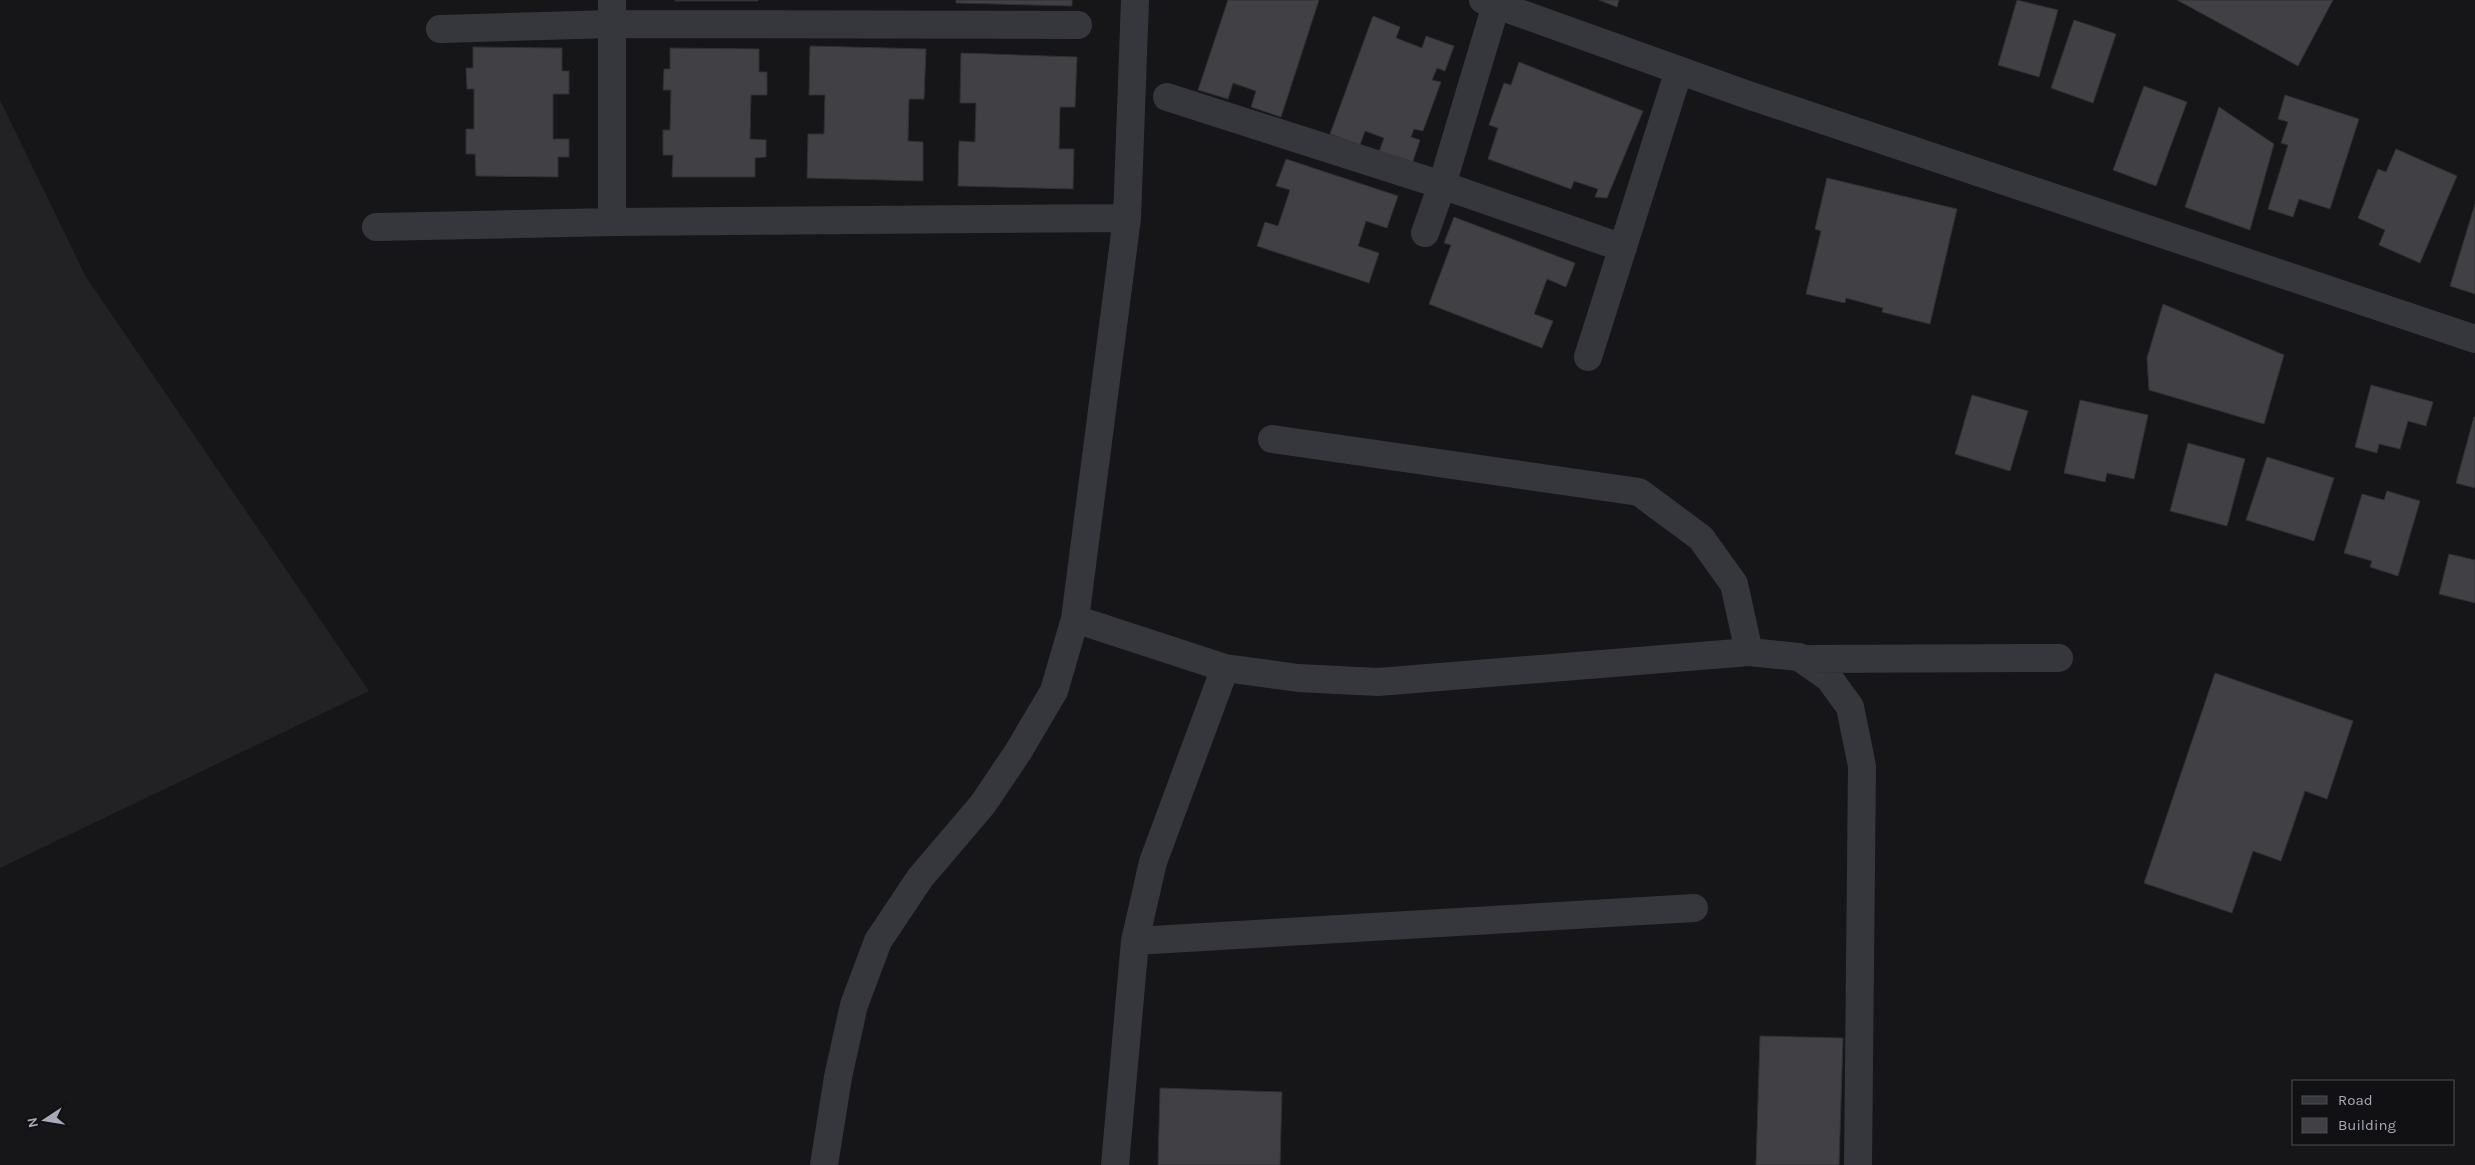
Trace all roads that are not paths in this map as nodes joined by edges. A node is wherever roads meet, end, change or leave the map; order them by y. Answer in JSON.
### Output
{"nodes":[{"id":1,"x":1135,"y":0,"type":"edge"},
{"id":2,"x":1489,"y":2,"type":"edge"},
{"id":3,"x":612,"y":12,"type":"edge"},
{"id":4,"x":1078,"y":25,"type":"dead end"},
{"id":5,"x":440,"y":29,"type":"dead end"},
{"id":6,"x":1679,"y":70,"type":"junction"},
{"id":7,"x":1167,"y":97,"type":"dead end"},
{"id":8,"x":1442,"y":185,"type":"junction"},
{"id":9,"x":1127,"y":218,"type":"junction"},
{"id":10,"x":612,"y":222,"type":"junction"},
{"id":11,"x":376,"y":227,"type":"dead end"},
{"id":12,"x":1425,"y":233,"type":"dead end"},
{"id":13,"x":1623,"y":248,"type":"junction"},
{"id":14,"x":2475,"y":339,"type":"edge"},
{"id":15,"x":1588,"y":357,"type":"dead end"},
{"id":16,"x":1272,"y":440,"type":"dead end"},
{"id":17,"x":1075,"y":619,"type":"junction"},
{"id":18,"x":1749,"y":652,"type":"junction"},
{"id":19,"x":2059,"y":658,"type":"dead end"},
{"id":20,"x":1802,"y":659,"type":"junction"},
{"id":21,"x":1225,"y":668,"type":"junction"},
{"id":22,"x":1694,"y":908,"type":"dead end"},
{"id":23,"x":1136,"y":941,"type":"junction"},
{"id":24,"x":824,"y":1165,"type":"edge"},
{"id":25,"x":1115,"y":1165,"type":"edge"},
{"id":26,"x":1858,"y":1165,"type":"edge"}],
"edges":[{"from":1,"to":9,"type":"street"},
{"from":2,"to":6,"type":"street"},
{"from":2,"to":8,"type":"street"},
{"from":3,"to":4,"type":"street"},
{"from":3,"to":5,"type":"street"},
{"from":3,"to":10,"type":"street"},
{"from":6,"to":13,"type":"street"},
{"from":6,"to":14,"type":"street"},
{"from":7,"to":8,"type":"street"},
{"from":8,"to":12,"type":"street"},
{"from":8,"to":13,"type":"street"},
{"from":9,"to":10,"type":"street"},
{"from":9,"to":17,"type":"street"},
{"from":10,"to":11,"type":"street"},
{"from":13,"to":15,"type":"street"},
{"from":16,"to":18,"type":"street"},
{"from":17,"to":21,"type":"street"},
{"from":17,"to":24,"type":"street"},
{"from":18,"to":20,"type":"street"},
{"from":18,"to":21,"type":"street"},
{"from":19,"to":20,"type":"street"},
{"from":20,"to":26,"type":"street"},
{"from":21,"to":23,"type":"street"},
{"from":22,"to":23,"type":"street"},
{"from":23,"to":25,"type":"street"}]}
